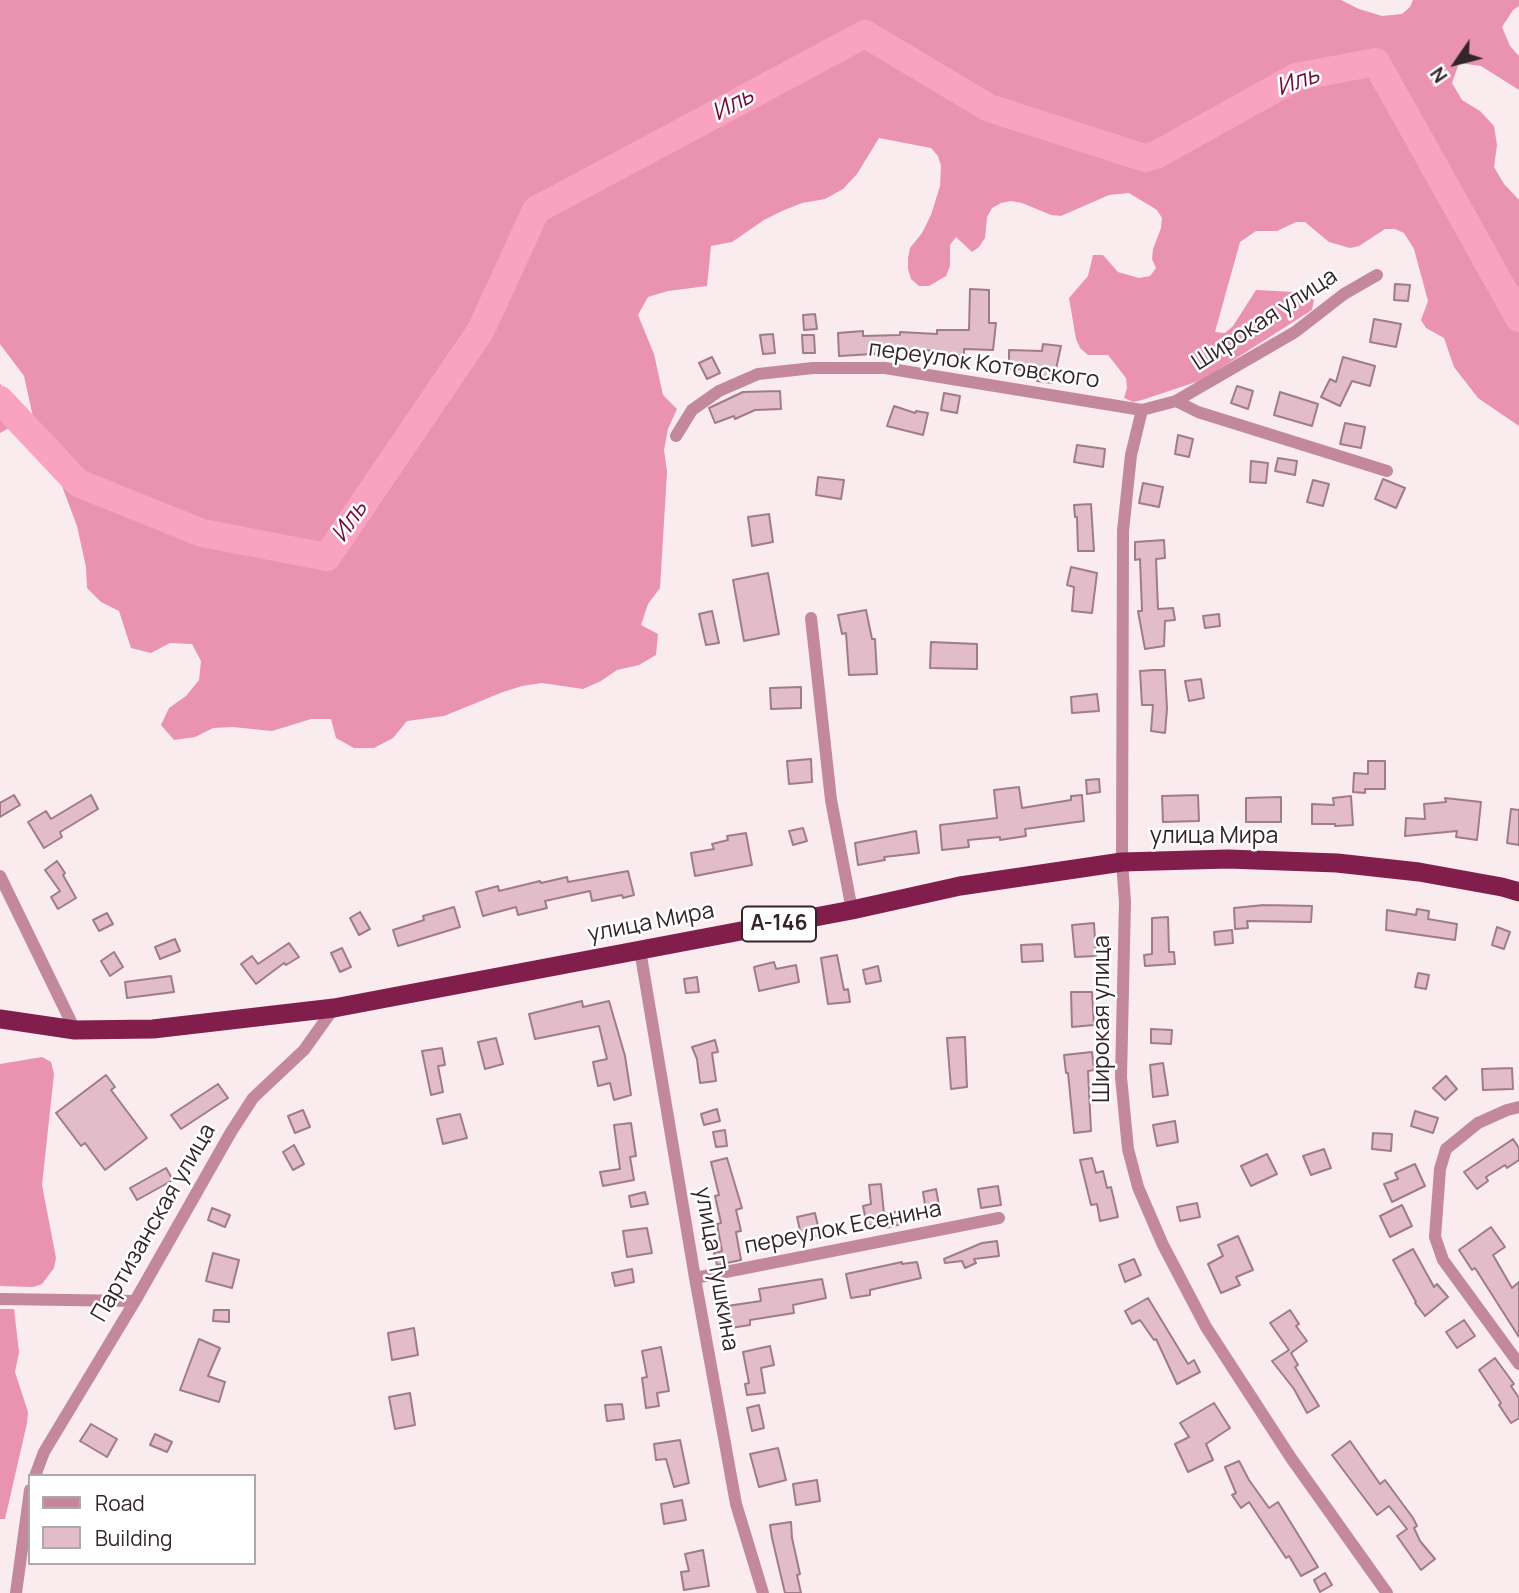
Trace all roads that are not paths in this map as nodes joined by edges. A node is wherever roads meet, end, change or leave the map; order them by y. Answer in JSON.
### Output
{"nodes":[{"id":1,"x":1377,"y":275,"type":"dead end"},
{"id":2,"x":1176,"y":401,"type":"junction"},
{"id":3,"x":1142,"y":410,"type":"junction"},
{"id":4,"x":676,"y":436,"type":"dead end"},
{"id":5,"x":1387,"y":471,"type":"dead end"},
{"id":6,"x":811,"y":618,"type":"dead end"},
{"id":7,"x":1122,"y":862,"type":"junction"},
{"id":8,"x":0,"y":876,"type":"edge"},
{"id":9,"x":1519,"y":892,"type":"edge"},
{"id":10,"x":852,"y":910,"type":"junction"},
{"id":11,"x":640,"y":950,"type":"junction"},
{"id":12,"x":334,"y":1008,"type":"junction"},
{"id":13,"x":0,"y":1019,"type":"edge"},
{"id":14,"x":75,"y":1030,"type":"junction"},
{"id":15,"x":1519,"y":1107,"type":"edge"},
{"id":16,"x":999,"y":1218,"type":"dead end"},
{"id":17,"x":695,"y":1278,"type":"junction"},
{"id":18,"x":0,"y":1299,"type":"edge"},
{"id":19,"x":135,"y":1301,"type":"junction"},
{"id":20,"x":1519,"y":1364,"type":"edge"},
{"id":21,"x":36,"y":1474,"type":"edge"},
{"id":22,"x":28,"y":1505,"type":"edge"},
{"id":23,"x":16,"y":1593,"type":"edge"},
{"id":24,"x":763,"y":1593,"type":"edge"},
{"id":25,"x":1387,"y":1593,"type":"edge"}],
"edges":[{"from":1,"to":2,"type":"street","name":"Широкая улица"},
{"from":2,"to":3,"type":"street","name":"Широкая улица"},
{"from":2,"to":5,"type":"street","name":"Широкая улица"},
{"from":3,"to":4,"type":"street","name":"переулок Котовского"},
{"from":3,"to":7,"type":"street","name":"Широкая улица"},
{"from":6,"to":10,"type":"street"},
{"from":7,"to":9,"type":"highway","name":"улица Мира","number":"А-146"},
{"from":7,"to":10,"type":"highway","name":"улица Мира","number":"А-146"},
{"from":7,"to":25,"type":"street","name":"Широкая улица"},
{"from":8,"to":14,"type":"street"},
{"from":10,"to":11,"type":"highway","name":"улица Мира","number":"А-146"},
{"from":11,"to":12,"type":"highway","name":"улица Мира","number":"А-146"},
{"from":11,"to":17,"type":"street","name":"улица Пушкина"},
{"from":12,"to":14,"type":"highway","name":"улица Мира","number":"А-146"},
{"from":12,"to":19,"type":"street","name":"Партизанская улица"},
{"from":13,"to":14,"type":"highway","name":"улица Мира","number":"А-146"},
{"from":15,"to":20,"type":"street"},
{"from":16,"to":17,"type":"street","name":"переулок Есенина"},
{"from":17,"to":24,"type":"street","name":"улица Пушкина"},
{"from":18,"to":19,"type":"street"},
{"from":19,"to":21,"type":"street","name":"Партизанская улица"},
{"from":22,"to":23,"type":"street"}]}
